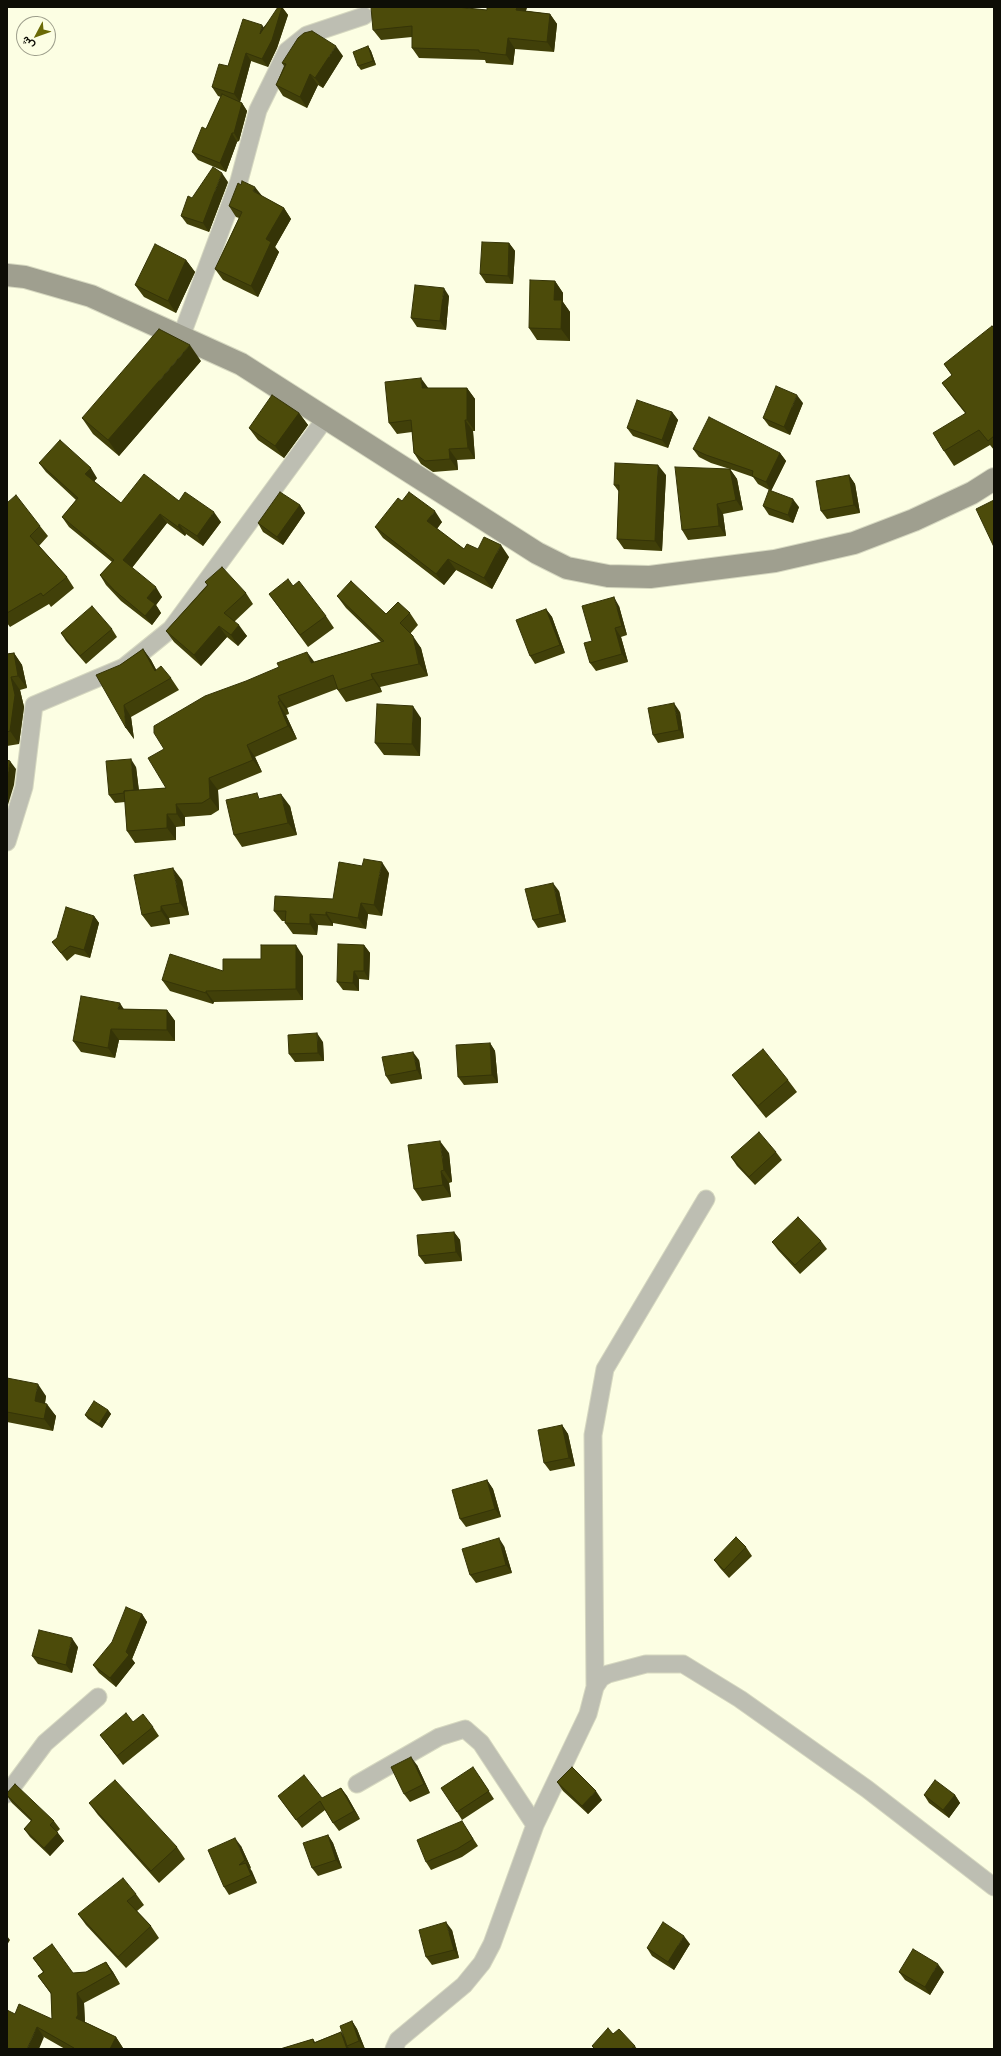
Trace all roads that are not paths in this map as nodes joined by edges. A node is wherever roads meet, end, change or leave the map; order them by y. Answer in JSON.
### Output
{"nodes":[{"id":1,"x":364,"y":16,"type":"dead end"},
{"id":2,"x":7,"y":274,"type":"edge"},
{"id":3,"x":181,"y":337,"type":"junction"},
{"id":4,"x":325,"y":419,"type":"junction"},
{"id":5,"x":994,"y":479,"type":"edge"},
{"id":6,"x":7,"y":842,"type":"edge"},
{"id":7,"x":706,"y":1199,"type":"dead end"},
{"id":8,"x":594,"y":1687,"type":"junction"},
{"id":9,"x":98,"y":1697,"type":"dead end"},
{"id":10,"x":358,"y":1784,"type":"dead end"},
{"id":11,"x":7,"y":1794,"type":"edge"},
{"id":12,"x":535,"y":1825,"type":"junction"},
{"id":13,"x":994,"y":1887,"type":"edge"},
{"id":14,"x":394,"y":2049,"type":"edge"}],
"edges":[{"from":1,"to":3,"type":"street"},
{"from":2,"to":3,"type":"main road"},
{"from":3,"to":4,"type":"main road"},
{"from":4,"to":5,"type":"main road"},
{"from":4,"to":6,"type":"street"},
{"from":7,"to":8,"type":"street"},
{"from":8,"to":12,"type":"street"},
{"from":8,"to":13,"type":"street"},
{"from":9,"to":11,"type":"street"},
{"from":10,"to":12,"type":"street"},
{"from":12,"to":14,"type":"street"}]}
